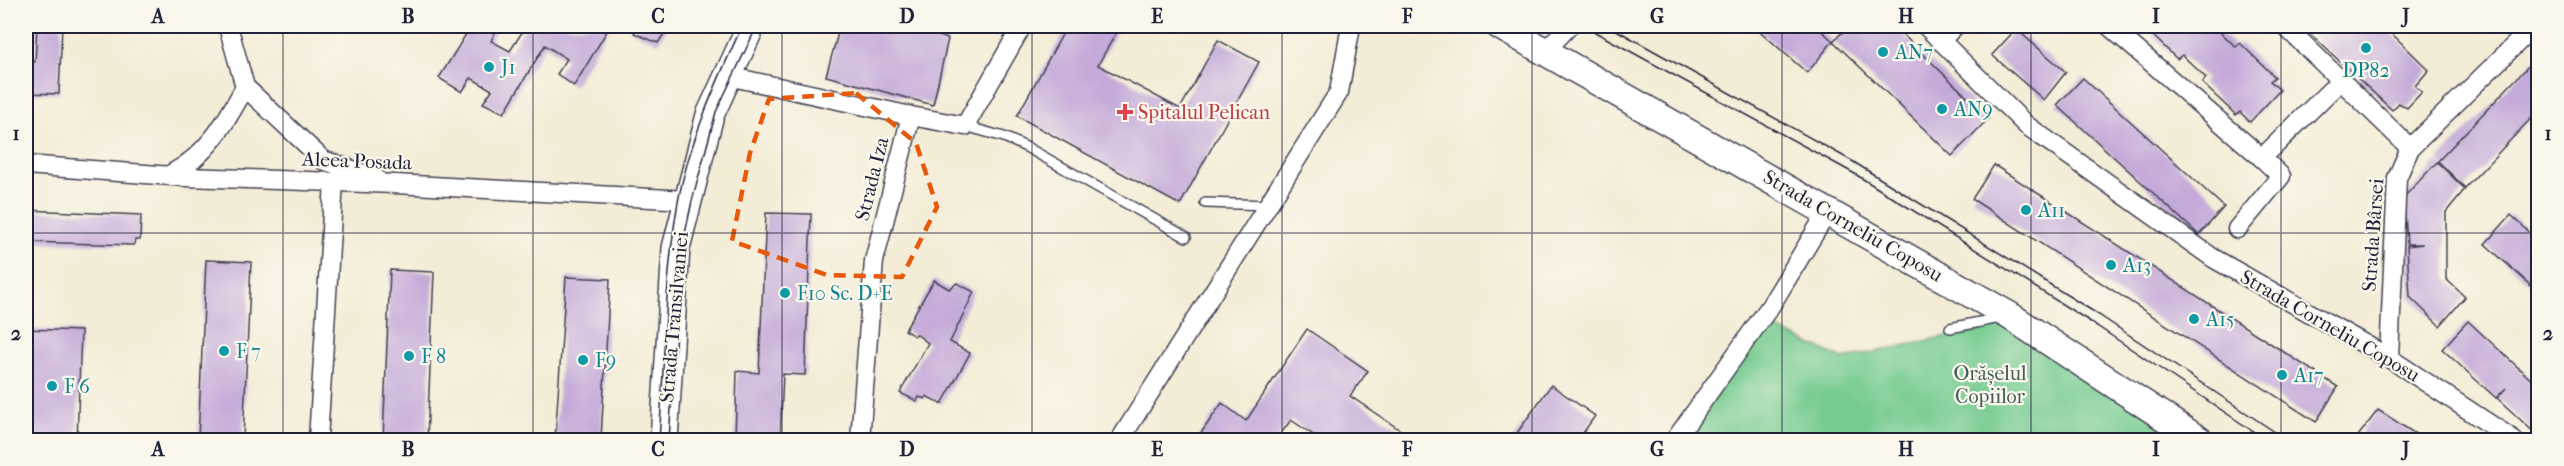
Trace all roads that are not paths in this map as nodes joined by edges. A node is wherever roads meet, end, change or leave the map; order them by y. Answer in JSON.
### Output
{"nodes":[{"id":1,"x":228,"y":26,"type":"edge"},
{"id":2,"x":751,"y":26,"type":"edge"},
{"id":3,"x":1022,"y":26,"type":"edge"},
{"id":4,"x":1351,"y":26,"type":"edge"},
{"id":5,"x":1500,"y":26,"type":"edge"},
{"id":6,"x":1569,"y":26,"type":"edge"},
{"id":7,"x":1926,"y":26,"type":"edge"},
{"id":8,"x":1955,"y":26,"type":"edge"},
{"id":9,"x":2109,"y":26,"type":"edge"},
{"id":10,"x":2285,"y":26,"type":"edge"},
{"id":11,"x":2534,"y":26,"type":"edge"},
{"id":12,"x":1940,"y":41,"type":"junction"},
{"id":13,"x":1546,"y":50,"type":"junction"},
{"id":14,"x":728,"y":76,"type":"junction"},
{"id":15,"x":2340,"y":81,"type":"junction"},
{"id":16,"x":245,"y":87,"type":"junction"},
{"id":17,"x":911,"y":116,"type":"junction"},
{"id":18,"x":965,"y":126,"type":"junction"},
{"id":19,"x":2410,"y":148,"type":"junction"},
{"id":20,"x":2262,"y":158,"type":"junction"},
{"id":21,"x":26,"y":165,"type":"edge"},
{"id":22,"x":171,"y":174,"type":"junction"},
{"id":23,"x":334,"y":182,"type":"junction"},
{"id":24,"x":396,"y":184,"type":"junction"},
{"id":25,"x":687,"y":200,"type":"junction"},
{"id":26,"x":1205,"y":203,"type":"dead end"},
{"id":27,"x":1270,"y":205,"type":"junction"},
{"id":28,"x":1828,"y":211,"type":"junction"},
{"id":29,"x":2237,"y":229,"type":"dead end"},
{"id":30,"x":1186,"y":237,"type":"dead end"},
{"id":31,"x":2010,"y":316,"type":"junction"},
{"id":32,"x":1950,"y":328,"type":"dead end"},
{"id":33,"x":2390,"y":358,"type":"junction"},
{"id":34,"x":318,"y":441,"type":"edge"},
{"id":35,"x":664,"y":441,"type":"edge"},
{"id":36,"x":860,"y":441,"type":"edge"},
{"id":37,"x":1120,"y":441,"type":"edge"},
{"id":38,"x":1675,"y":441,"type":"edge"},
{"id":39,"x":2199,"y":441,"type":"edge"},
{"id":40,"x":2514,"y":441,"type":"edge"}],
"edges":[{"from":1,"to":16,"type":"street"},
{"from":2,"to":14,"type":"main road","name":"Strada Transilvaniei"},
{"from":3,"to":18,"type":"street"},
{"from":4,"to":27,"type":"street"},
{"from":5,"to":13,"type":"main road","name":"Strada Corneliu Coposu"},
{"from":6,"to":13,"type":"street"},
{"from":7,"to":12,"type":"street","name":"Strada Corneliu Coposu"},
{"from":8,"to":12,"type":"street"},
{"from":9,"to":20,"type":"street"},
{"from":10,"to":15,"type":"street"},
{"from":11,"to":19,"type":"street","name":"Strada Bârsei"},
{"from":12,"to":33,"type":"street","name":"Strada Corneliu Coposu"},
{"from":13,"to":28,"type":"main road","name":"Strada Corneliu Coposu"},
{"from":14,"to":17,"type":"street","name":"Strada Iza"},
{"from":14,"to":25,"type":"main road","name":"Strada Transilvaniei"},
{"from":15,"to":19,"type":"street"},
{"from":15,"to":20,"type":"street"},
{"from":16,"to":22,"type":"street"},
{"from":16,"to":24,"type":"street"},
{"from":17,"to":18,"type":"street"},
{"from":17,"to":36,"type":"street","name":"Strada Iza"},
{"from":18,"to":30,"type":"lane"},
{"from":19,"to":33,"type":"street","name":"Strada Bârsei"},
{"from":20,"to":29,"type":"street"},
{"from":21,"to":22,"type":"street","name":"Aleea Posada"},
{"from":22,"to":23,"type":"street","name":"Aleea Posada"},
{"from":23,"to":24,"type":"street","name":"Aleea Posada"},
{"from":23,"to":34,"type":"street"},
{"from":24,"to":25,"type":"street","name":"Aleea Posada"},
{"from":25,"to":35,"type":"main road","name":"Strada Transilvaniei"},
{"from":26,"to":27,"type":"lane"},
{"from":27,"to":37,"type":"street"},
{"from":28,"to":31,"type":"main road","name":"Strada Corneliu Coposu"},
{"from":28,"to":38,"type":"street"},
{"from":31,"to":32,"type":"lane"},
{"from":31,"to":39,"type":"main road","name":"Strada Corneliu Coposu"},
{"from":33,"to":40,"type":"street","name":"Strada Corneliu Coposu"}]}
